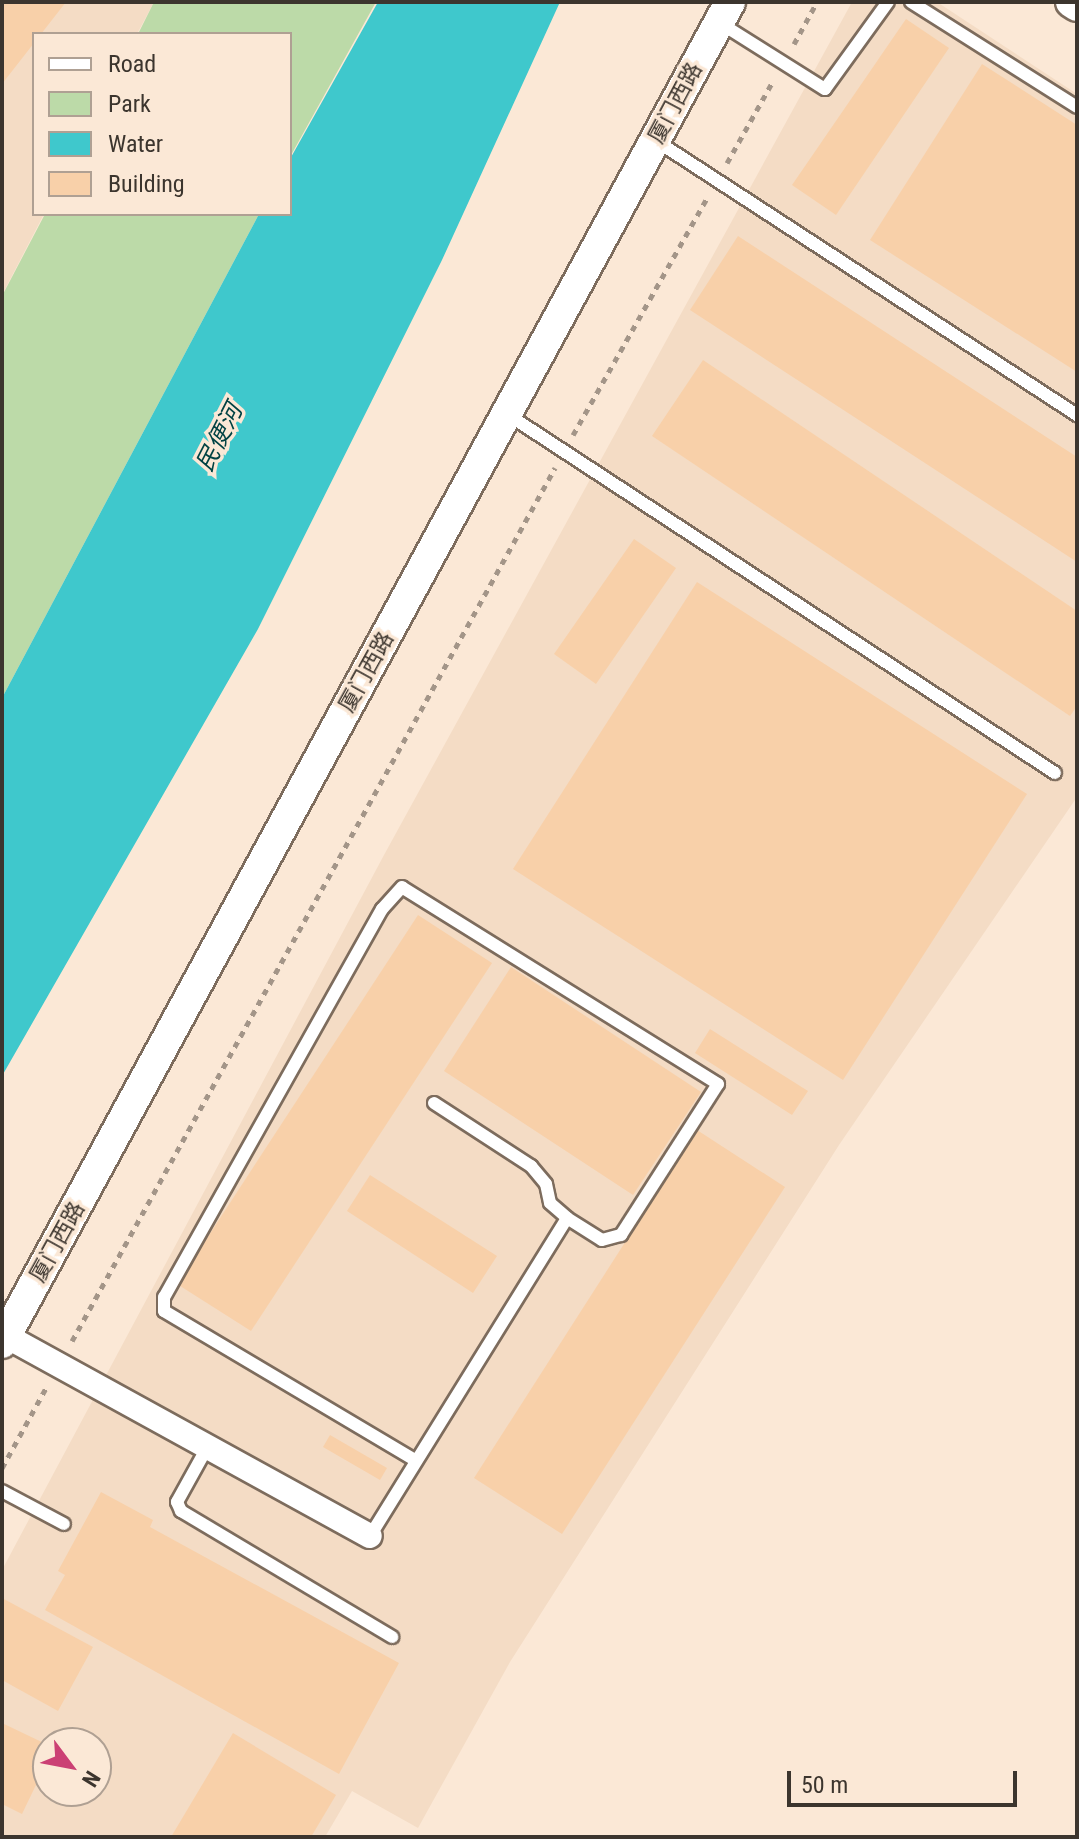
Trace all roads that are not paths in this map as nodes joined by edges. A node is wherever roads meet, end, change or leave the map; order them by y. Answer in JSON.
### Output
{"nodes":[{"id":1,"x":888,"y":2,"type":"edge"},
{"id":2,"x":911,"y":2,"type":"edge"},
{"id":3,"x":1071,"y":2,"type":"edge"},
{"id":4,"x":1077,"y":6,"type":"edge"},
{"id":5,"x":725,"y":12,"type":"edge"},
{"id":6,"x":1077,"y":107,"type":"edge"},
{"id":7,"x":655,"y":140,"type":"junction"},
{"id":8,"x":507,"y":414,"type":"junction"},
{"id":9,"x":1077,"y":415,"type":"edge"},
{"id":10,"x":1055,"y":773,"type":"dead end"},
{"id":11,"x":434,"y":1103,"type":"dead end"},
{"id":12,"x":567,"y":1218,"type":"junction"},
{"id":13,"x":4,"y":1339,"type":"edge"},
{"id":14,"x":208,"y":1446,"type":"junction"},
{"id":15,"x":415,"y":1460,"type":"junction"},
{"id":16,"x":2,"y":1491,"type":"edge"},
{"id":17,"x":64,"y":1524,"type":"dead end"},
{"id":18,"x":370,"y":1536,"type":"joint"},
{"id":19,"x":392,"y":1637,"type":"dead end"}],
"edges":[{"from":1,"to":5,"type":"lane"},
{"from":2,"to":6,"type":"lane"},
{"from":3,"to":4,"type":"street"},
{"from":5,"to":7,"type":"street","name":"厦门西路"},
{"from":7,"to":8,"type":"street","name":"厦门西路"},
{"from":7,"to":9,"type":"lane"},
{"from":8,"to":10,"type":"lane"},
{"from":8,"to":13,"type":"street","name":"厦门西路"},
{"from":11,"to":12,"type":"lane"},
{"from":12,"to":15,"type":"lane"},
{"from":12,"to":15,"type":"lane"},
{"from":13,"to":14,"type":"street"},
{"from":14,"to":18,"type":"street"},
{"from":14,"to":19,"type":"lane"},
{"from":15,"to":18,"type":"lane"},
{"from":16,"to":17,"type":"lane"}]}
